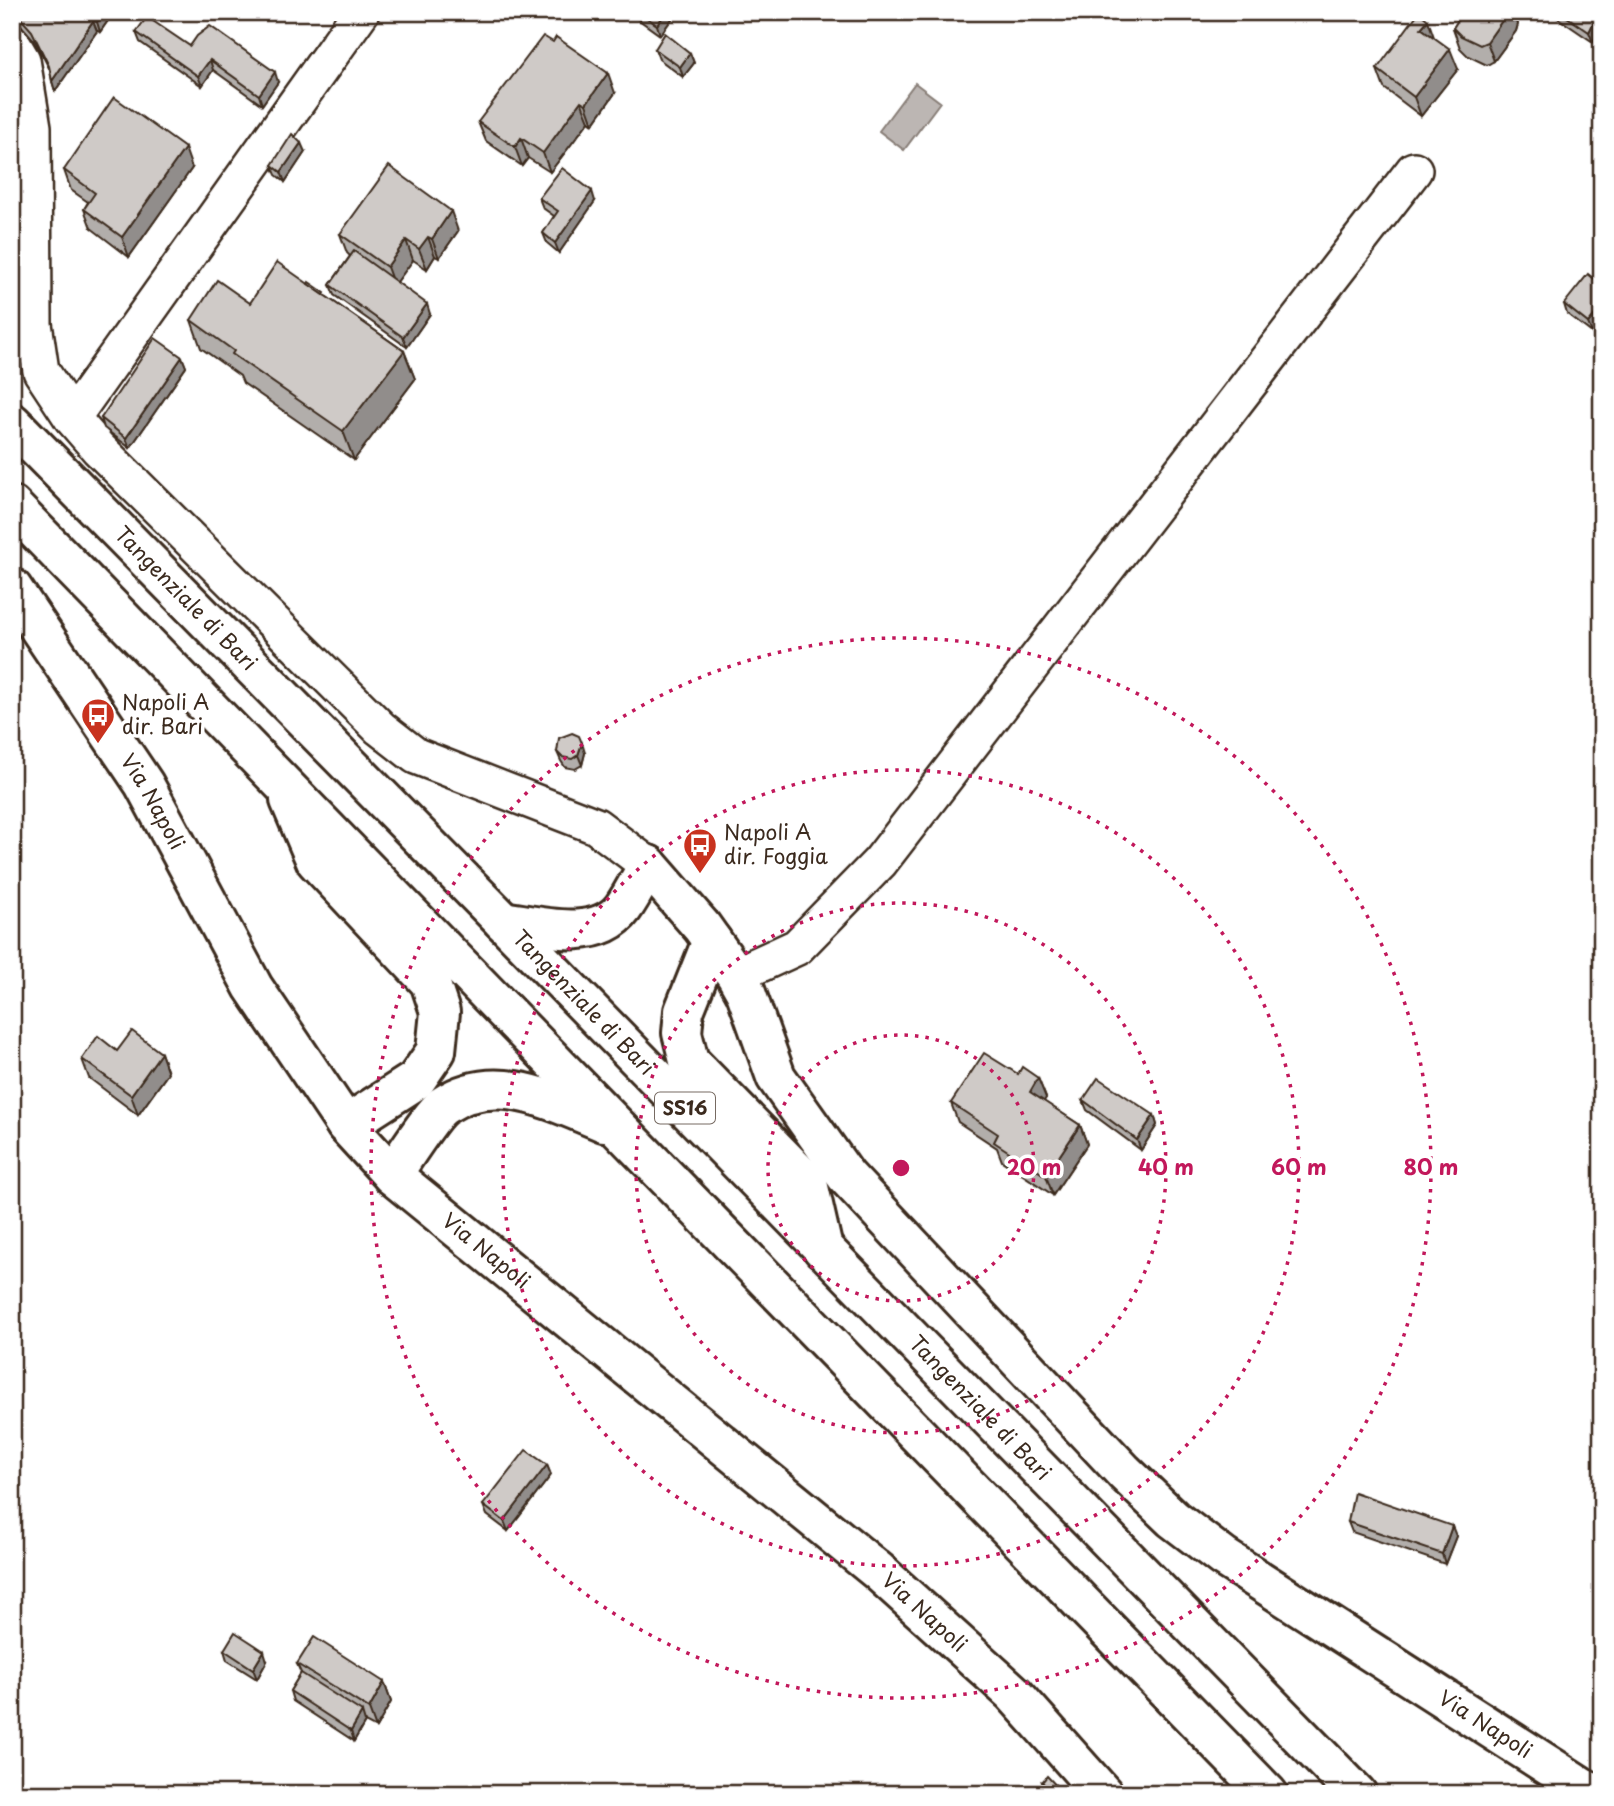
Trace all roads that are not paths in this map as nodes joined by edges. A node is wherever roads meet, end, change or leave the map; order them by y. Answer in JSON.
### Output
{"nodes":[{"id":1,"x":361,"y":12,"type":"edge"},
{"id":2,"x":12,"y":43,"type":"edge"},
{"id":3,"x":1413,"y":170,"type":"dead end"},
{"id":4,"x":72,"y":418,"type":"junction"},
{"id":5,"x":12,"y":423,"type":"edge"},
{"id":6,"x":12,"y":506,"type":"edge"},
{"id":7,"x":12,"y":588,"type":"edge"},
{"id":8,"x":281,"y":779,"type":"junction"},
{"id":9,"x":648,"y":864,"type":"junction"},
{"id":10,"x":503,"y":920,"type":"junction"},
{"id":11,"x":712,"y":941,"type":"junction"},
{"id":12,"x":736,"y":975,"type":"junction"},
{"id":13,"x":346,"y":1125,"type":"junction"},
{"id":14,"x":617,"y":1128,"type":"junction"},
{"id":15,"x":392,"y":1175,"type":"junction"},
{"id":16,"x":823,"y":1249,"type":"junction"},
{"id":17,"x":1103,"y":1794,"type":"edge"},
{"id":18,"x":1268,"y":1794,"type":"edge"},
{"id":19,"x":1357,"y":1794,"type":"edge"},
{"id":20,"x":1593,"y":1794,"type":"edge"}],
"edges":[{"from":1,"to":4,"type":"street"},
{"from":2,"to":4,"type":"street"},
{"from":3,"to":12,"type":"street"},
{"from":4,"to":9,"type":"street"},
{"from":5,"to":10,"type":"main road","name":"Tangenziale di Bari","number":"SS16"},
{"from":6,"to":8,"type":"main road","number":"SS16"},
{"from":7,"to":13,"type":"main road","name":"Via Napoli"},
{"from":8,"to":13,"type":"main road"},
{"from":8,"to":14,"type":"main road","number":"SS16"},
{"from":9,"to":10,"type":"main road"},
{"from":9,"to":11,"type":"main road","name":"Via Napoli"},
{"from":10,"to":16,"type":"main road","name":"Tangenziale di Bari","number":"SS16"},
{"from":11,"to":12,"type":"main road","name":"Via Napoli"},
{"from":11,"to":16,"type":"main road"},
{"from":12,"to":20,"type":"main road","name":"Via Napoli"},
{"from":13,"to":15,"type":"main road","name":"Via Napoli"},
{"from":14,"to":15,"type":"main road"},
{"from":14,"to":18,"type":"main road","number":"SS16"},
{"from":15,"to":17,"type":"main road","name":"Via Napoli"},
{"from":16,"to":19,"type":"main road","name":"Tangenziale di Bari","number":"SS16"}]}
